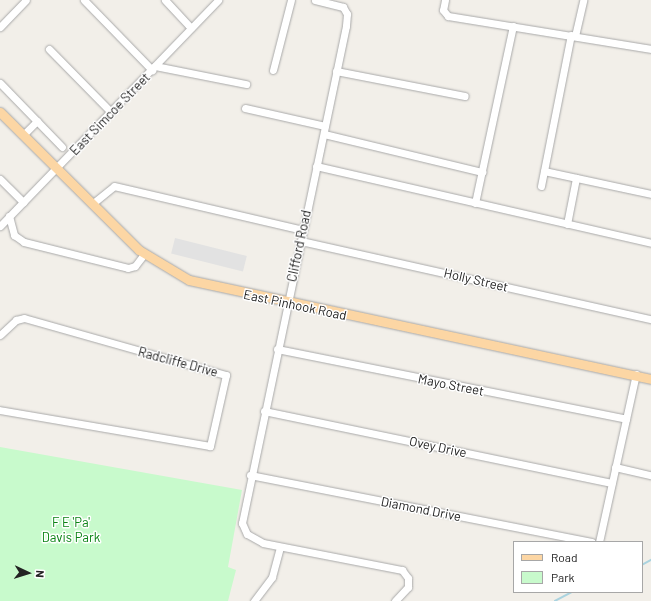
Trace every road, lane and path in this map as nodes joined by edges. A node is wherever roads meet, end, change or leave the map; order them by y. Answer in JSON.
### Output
{"nodes":[{"id":1,"x":26,"y":0,"type":"edge"},
{"id":2,"x":84,"y":0,"type":"edge"},
{"id":3,"x":165,"y":0,"type":"edge"},
{"id":4,"x":218,"y":0,"type":"edge"},
{"id":5,"x":291,"y":0,"type":"edge"},
{"id":6,"x":314,"y":0,"type":"edge"},
{"id":7,"x":445,"y":0,"type":"edge"},
{"id":8,"x":583,"y":0,"type":"edge"},
{"id":9,"x":513,"y":26,"type":"junction"},
{"id":10,"x":0,"y":27,"type":"edge"},
{"id":11,"x":191,"y":28,"type":"junction"},
{"id":12,"x":573,"y":36,"type":"junction"},
{"id":13,"x":49,"y":49,"type":"dead end"},
{"id":14,"x":651,"y":49,"type":"edge"},
{"id":15,"x":153,"y":68,"type":"junction"},
{"id":16,"x":273,"y":70,"type":"dead end"},
{"id":17,"x":336,"y":71,"type":"junction"},
{"id":18,"x":0,"y":83,"type":"edge"},
{"id":19,"x":246,"y":84,"type":"dead end"},
{"id":20,"x":465,"y":96,"type":"dead end"},
{"id":21,"x":245,"y":108,"type":"dead end"},
{"id":22,"x":0,"y":112,"type":"edge"},
{"id":23,"x":111,"y":112,"type":"junction"},
{"id":24,"x":37,"y":121,"type":"junction"},
{"id":25,"x":325,"y":126,"type":"junction"},
{"id":26,"x":324,"y":134,"type":"junction"},
{"id":27,"x":23,"y":135,"type":"junction"},
{"id":28,"x":62,"y":147,"type":"dead end"},
{"id":29,"x":316,"y":166,"type":"junction"},
{"id":30,"x":56,"y":168,"type":"junction"},
{"id":31,"x":544,"y":171,"type":"junction"},
{"id":32,"x":482,"y":172,"type":"junction"},
{"id":33,"x":576,"y":178,"type":"junction"},
{"id":34,"x":0,"y":179,"type":"edge"},
{"id":35,"x":541,"y":186,"type":"dead end"},
{"id":36,"x":651,"y":194,"type":"edge"},
{"id":37,"x":23,"y":202,"type":"junction"},
{"id":38,"x":475,"y":203,"type":"junction"},
{"id":39,"x":92,"y":204,"type":"junction"},
{"id":40,"x":9,"y":216,"type":"junction"},
{"id":41,"x":567,"y":224,"type":"junction"},
{"id":42,"x":0,"y":226,"type":"edge"},
{"id":43,"x":303,"y":230,"type":"junction"},
{"id":44,"x":300,"y":241,"type":"junction"},
{"id":45,"x":651,"y":243,"type":"edge"},
{"id":46,"x":144,"y":254,"type":"junction"},
{"id":47,"x":287,"y":302,"type":"junction"},
{"id":48,"x":651,"y":319,"type":"edge"},
{"id":49,"x":0,"y":335,"type":"edge"},
{"id":50,"x":277,"y":349,"type":"junction"},
{"id":51,"x":636,"y":374,"type":"junction"},
{"id":52,"x":651,"y":379,"type":"edge"},
{"id":53,"x":0,"y":410,"type":"edge"},
{"id":54,"x":264,"y":411,"type":"junction"},
{"id":55,"x":626,"y":419,"type":"junction"},
{"id":56,"x":615,"y":467,"type":"junction"},
{"id":57,"x":250,"y":474,"type":"junction"},
{"id":58,"x":651,"y":475,"type":"edge"},
{"id":59,"x":612,"y":483,"type":"junction"},
{"id":60,"x":586,"y":541,"type":"edge"},
{"id":61,"x":599,"y":541,"type":"edge"},
{"id":62,"x":280,"y":547,"type":"junction"},
{"id":63,"x":405,"y":598,"type":"edge"},
{"id":64,"x":254,"y":601,"type":"edge"},
{"id":65,"x":395,"y":601,"type":"edge"}],
"edges":[{"from":1,"to":10,"type":"street"},
{"from":2,"to":15,"type":"street"},
{"from":3,"to":11,"type":"street"},
{"from":4,"to":11,"type":"street","name":"East Simcoe Street"},
{"from":5,"to":16,"type":"street"},
{"from":6,"to":17,"type":"street","name":"Clifford Road"},
{"from":7,"to":9,"type":"street"},
{"from":8,"to":12,"type":"street"},
{"from":9,"to":12,"type":"street"},
{"from":9,"to":32,"type":"street"},
{"from":11,"to":15,"type":"street","name":"East Simcoe Street"},
{"from":12,"to":14,"type":"street"},
{"from":12,"to":31,"type":"street"},
{"from":13,"to":23,"type":"street"},
{"from":15,"to":19,"type":"street"},
{"from":15,"to":23,"type":"street","name":"East Simcoe Street"},
{"from":17,"to":20,"type":"street"},
{"from":17,"to":25,"type":"street","name":"Clifford Road"},
{"from":18,"to":24,"type":"street"},
{"from":21,"to":25,"type":"street"},
{"from":22,"to":27,"type":"main road","name":"East Pinhook Road"},
{"from":23,"to":30,"type":"street","name":"East Simcoe Street"},
{"from":24,"to":27,"type":"street"},
{"from":24,"to":28,"type":"street"},
{"from":25,"to":26,"type":"street","name":"Clifford Road"},
{"from":26,"to":29,"type":"street","name":"Clifford Road"},
{"from":26,"to":32,"type":"street"},
{"from":27,"to":30,"type":"main road","name":"East Pinhook Road"},
{"from":29,"to":38,"type":"street"},
{"from":29,"to":43,"type":"street","name":"Clifford Road"},
{"from":30,"to":37,"type":"street","name":"East Simcoe Street"},
{"from":30,"to":39,"type":"main road","name":"East Pinhook Road"},
{"from":31,"to":33,"type":"street"},
{"from":31,"to":35,"type":"street"},
{"from":32,"to":38,"type":"street"},
{"from":33,"to":36,"type":"street"},
{"from":33,"to":41,"type":"street"},
{"from":34,"to":37,"type":"street"},
{"from":37,"to":40,"type":"street","name":"East Simcoe Street"},
{"from":38,"to":41,"type":"street"},
{"from":39,"to":43,"type":"street"},
{"from":39,"to":46,"type":"main road","name":"East Pinhook Road"},
{"from":40,"to":42,"type":"street","name":"East Simcoe Street"},
{"from":40,"to":46,"type":"street"},
{"from":41,"to":45,"type":"street"},
{"from":43,"to":44,"type":"street","name":"Clifford Road"},
{"from":44,"to":47,"type":"street","name":"Clifford Road"},
{"from":44,"to":48,"type":"street","name":"Holly Street"},
{"from":46,"to":47,"type":"main road","name":"East Pinhook Road"},
{"from":47,"to":50,"type":"street","name":"Clifford Road"},
{"from":47,"to":51,"type":"main road","name":"East Pinhook Road"},
{"from":49,"to":53,"type":"street","name":"Radcliffe Drive"},
{"from":50,"to":54,"type":"street","name":"Clifford Road"},
{"from":50,"to":55,"type":"street","name":"Mayo Street"},
{"from":51,"to":52,"type":"main road","name":"East Pinhook Road"},
{"from":51,"to":55,"type":"street"},
{"from":54,"to":57,"type":"street","name":"Clifford Road"},
{"from":54,"to":59,"type":"street","name":"Ovey Drive"},
{"from":55,"to":56,"type":"street"},
{"from":56,"to":58,"type":"street"},
{"from":56,"to":59,"type":"street"},
{"from":57,"to":60,"type":"street","name":"Diamond Drive"},
{"from":57,"to":62,"type":"street","name":"Clifford Road"},
{"from":59,"to":61,"type":"street"},
{"from":62,"to":63,"type":"street"},
{"from":62,"to":64,"type":"street"},
{"from":63,"to":65,"type":"street"}]}
